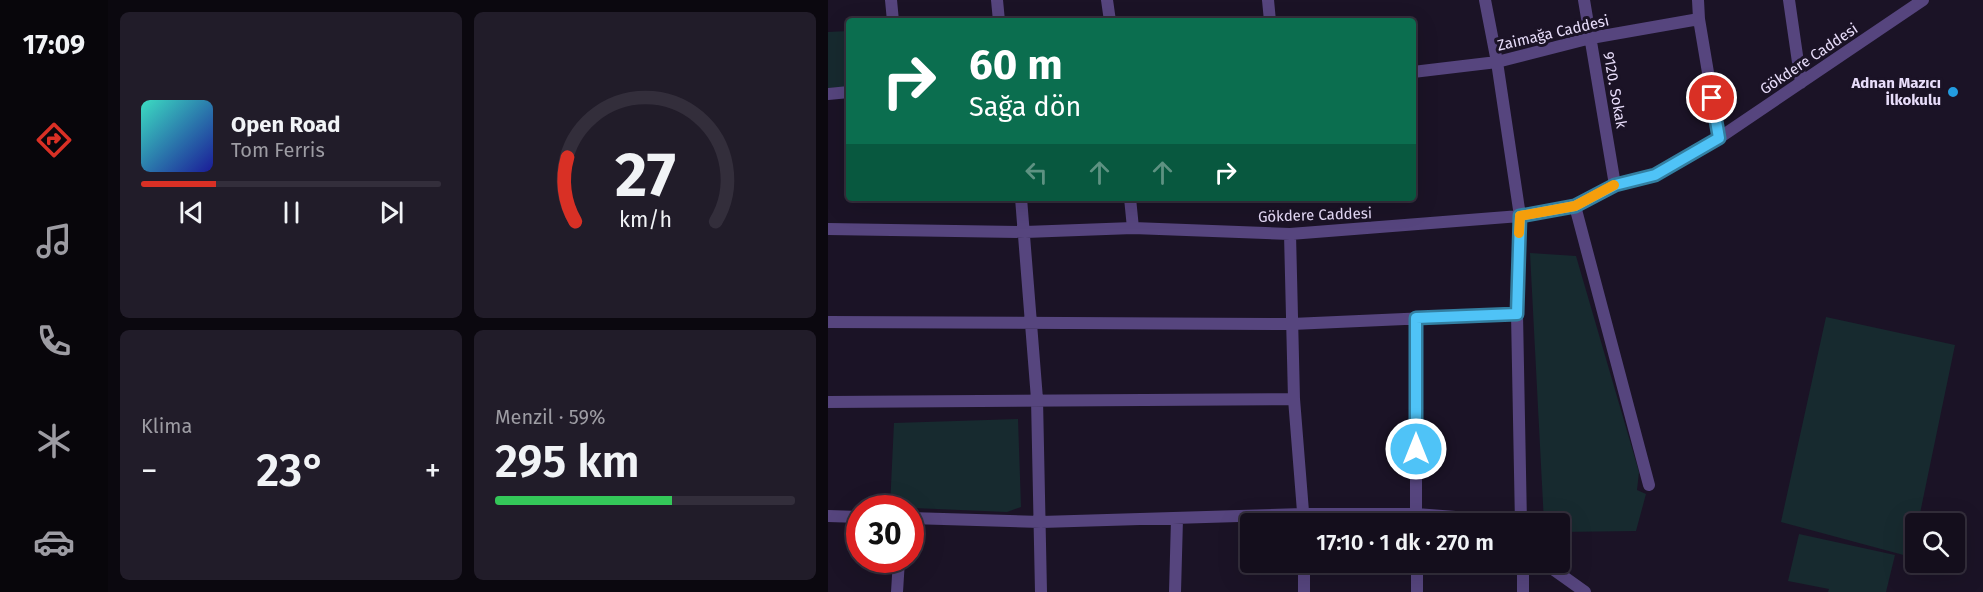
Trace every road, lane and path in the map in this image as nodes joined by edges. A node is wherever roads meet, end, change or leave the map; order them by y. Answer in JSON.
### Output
{"nodes":[{"id":1,"x":891,"y":0,"type":"edge"},
{"id":2,"x":997,"y":0,"type":"edge"},
{"id":3,"x":1107,"y":0,"type":"edge"},
{"id":4,"x":1268,"y":0,"type":"edge"},
{"id":5,"x":1485,"y":0,"type":"edge"},
{"id":6,"x":1584,"y":0,"type":"edge"},
{"id":7,"x":1789,"y":0,"type":"edge"},
{"id":8,"x":1923,"y":0,"type":"edge"},
{"id":9,"x":1699,"y":1,"type":"edge"},
{"id":10,"x":893,"y":18,"type":"edge"},
{"id":11,"x":999,"y":18,"type":"edge"},
{"id":12,"x":1110,"y":18,"type":"edge"},
{"id":13,"x":1270,"y":18,"type":"edge"},
{"id":14,"x":1699,"y":19,"type":"junction"},
{"id":15,"x":1591,"y":38,"type":"junction"},
{"id":16,"x":1497,"y":62,"type":"junction"},
{"id":17,"x":1416,"y":72,"type":"edge"},
{"id":18,"x":1801,"y":83,"type":"junction"},
{"id":19,"x":846,"y":92,"type":"edge"},
{"id":20,"x":828,"y":94,"type":"edge"},
{"id":21,"x":1719,"y":138,"type":"junction"},
{"id":22,"x":1615,"y":185,"type":"junction"},
{"id":23,"x":1021,"y":201,"type":"edge"},
{"id":24,"x":1130,"y":201,"type":"edge"},
{"id":25,"x":1575,"y":206,"type":"junction"},
{"id":26,"x":1520,"y":216,"type":"junction"},
{"id":27,"x":1133,"y":228,"type":"junction"},
{"id":28,"x":828,"y":229,"type":"edge"},
{"id":29,"x":1025,"y":232,"type":"junction"},
{"id":30,"x":1290,"y":234,"type":"junction"},
{"id":31,"x":1517,"y":314,"type":"junction"},
{"id":32,"x":1416,"y":318,"type":"junction"},
{"id":33,"x":828,"y":322,"type":"edge"},
{"id":34,"x":1031,"y":322,"type":"junction"},
{"id":35,"x":1292,"y":324,"type":"junction"},
{"id":36,"x":1037,"y":399,"type":"junction"},
{"id":37,"x":1294,"y":399,"type":"junction"},
{"id":38,"x":828,"y":402,"type":"edge"},
{"id":39,"x":1649,"y":485,"type":"dead end"},
{"id":40,"x":1303,"y":513,"type":"edge"},
{"id":41,"x":1416,"y":513,"type":"edge"},
{"id":42,"x":1521,"y":513,"type":"edge"},
{"id":43,"x":828,"y":516,"type":"edge"},
{"id":44,"x":846,"y":517,"type":"edge"},
{"id":45,"x":924,"y":518,"type":"edge"},
{"id":46,"x":1176,"y":519,"type":"junction"},
{"id":47,"x":1240,"y":519,"type":"edge"},
{"id":48,"x":1041,"y":522,"type":"junction"},
{"id":49,"x":898,"y":573,"type":"edge"},
{"id":50,"x":1304,"y":573,"type":"edge"},
{"id":51,"x":1417,"y":573,"type":"edge"},
{"id":52,"x":1523,"y":573,"type":"edge"},
{"id":53,"x":1558,"y":573,"type":"edge"},
{"id":54,"x":897,"y":592,"type":"edge"},
{"id":55,"x":1041,"y":592,"type":"edge"},
{"id":56,"x":1175,"y":592,"type":"edge"},
{"id":57,"x":1304,"y":592,"type":"edge"},
{"id":58,"x":1418,"y":592,"type":"edge"},
{"id":59,"x":1522,"y":592,"type":"edge"},
{"id":60,"x":1585,"y":592,"type":"edge"}],
"edges":[{"from":1,"to":10,"type":"street"},
{"from":2,"to":11,"type":"street"},
{"from":3,"to":12,"type":"street"},
{"from":4,"to":13,"type":"street"},
{"from":5,"to":16,"type":"street"},
{"from":6,"to":15,"type":"street","name":"9120. Sokak"},
{"from":7,"to":18,"type":"street"},
{"from":8,"to":18,"type":"street","name":"Gökdere Caddesi"},
{"from":9,"to":14,"type":"street"},
{"from":14,"to":15,"type":"street","name":"Zaimağa Caddesi"},
{"from":14,"to":21,"type":"street"},
{"from":15,"to":16,"type":"street","name":"Zaimağa Caddesi"},
{"from":15,"to":22,"type":"street","name":"9120. Sokak"},
{"from":16,"to":17,"type":"street","name":"Zaimağa Caddesi"},
{"from":16,"to":26,"type":"street"},
{"from":18,"to":21,"type":"street","name":"Gökdere Caddesi"},
{"from":19,"to":20,"type":"street"},
{"from":21,"to":22,"type":"street","name":"Gökdere Caddesi"},
{"from":22,"to":25,"type":"street","name":"Gökdere Caddesi"},
{"from":23,"to":29,"type":"street"},
{"from":24,"to":27,"type":"street"},
{"from":25,"to":26,"type":"street","name":"Gökdere Caddesi"},
{"from":25,"to":39,"type":"street"},
{"from":26,"to":30,"type":"street","name":"Gökdere Caddesi"},
{"from":26,"to":31,"type":"street"},
{"from":27,"to":29,"type":"street","name":"Gökdere Caddesi"},
{"from":27,"to":30,"type":"street","name":"Gökdere Caddesi"},
{"from":28,"to":29,"type":"street","name":"Gökdere Caddesi"},
{"from":29,"to":34,"type":"street"},
{"from":30,"to":35,"type":"street"},
{"from":31,"to":32,"type":"street"},
{"from":31,"to":42,"type":"street"},
{"from":32,"to":35,"type":"street"},
{"from":32,"to":41,"type":"street"},
{"from":33,"to":34,"type":"street"},
{"from":34,"to":35,"type":"street"},
{"from":34,"to":36,"type":"street"},
{"from":35,"to":37,"type":"street"},
{"from":36,"to":37,"type":"street"},
{"from":36,"to":38,"type":"street"},
{"from":36,"to":48,"type":"street"},
{"from":37,"to":40,"type":"street"},
{"from":43,"to":44,"type":"street"},
{"from":45,"to":48,"type":"street"},
{"from":46,"to":47,"type":"street"},
{"from":46,"to":48,"type":"street"},
{"from":46,"to":56,"type":"street"},
{"from":48,"to":55,"type":"street"},
{"from":49,"to":54,"type":"street"},
{"from":50,"to":57,"type":"street"},
{"from":51,"to":58,"type":"street"},
{"from":52,"to":59,"type":"street"},
{"from":53,"to":60,"type":"street"}]}
